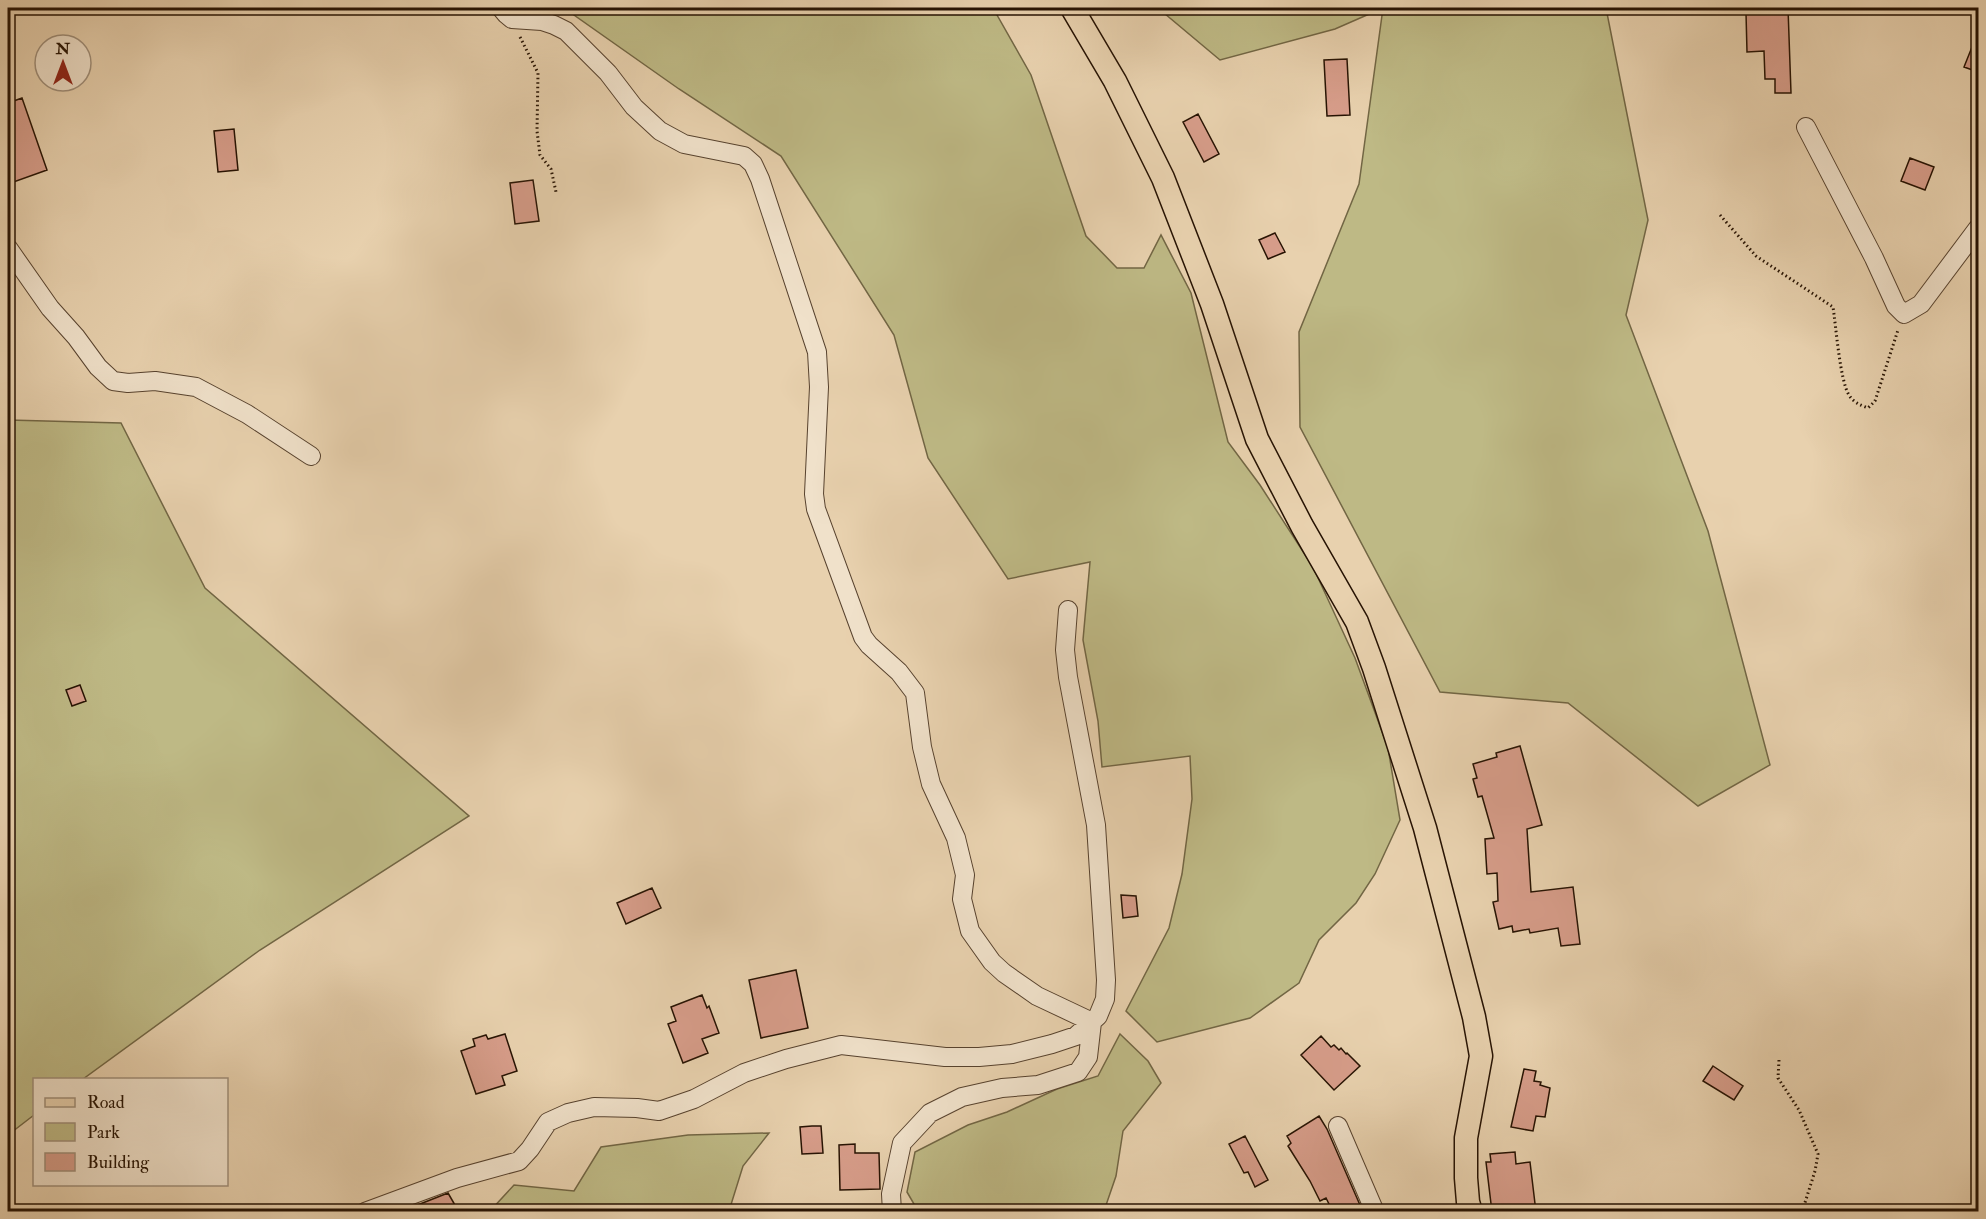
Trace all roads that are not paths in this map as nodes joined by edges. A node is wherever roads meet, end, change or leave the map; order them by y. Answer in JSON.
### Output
{"nodes":[{"id":1,"x":1072,"y":8,"type":"edge"},
{"id":2,"x":507,"y":13,"type":"edge"},
{"id":3,"x":1806,"y":127,"type":"dead end"},
{"id":4,"x":1978,"y":228,"type":"edge"},
{"id":5,"x":8,"y":248,"type":"edge"},
{"id":6,"x":311,"y":456,"type":"dead end"},
{"id":7,"x":1068,"y":610,"type":"dead end"},
{"id":8,"x":1092,"y":1022,"type":"junction"},
{"id":9,"x":1338,"y":1126,"type":"dead end"},
{"id":10,"x":365,"y":1212,"type":"edge"},
{"id":11,"x":892,"y":1212,"type":"edge"},
{"id":12,"x":1375,"y":1212,"type":"edge"},
{"id":13,"x":1471,"y":1212,"type":"edge"}],
"edges":[{"from":1,"to":13,"type":"main road"},
{"from":2,"to":8,"type":"street"},
{"from":3,"to":4,"type":"street"},
{"from":5,"to":6,"type":"street"},
{"from":7,"to":8,"type":"street"},
{"from":8,"to":10,"type":"street"},
{"from":8,"to":11,"type":"street"},
{"from":9,"to":12,"type":"street"}]}
